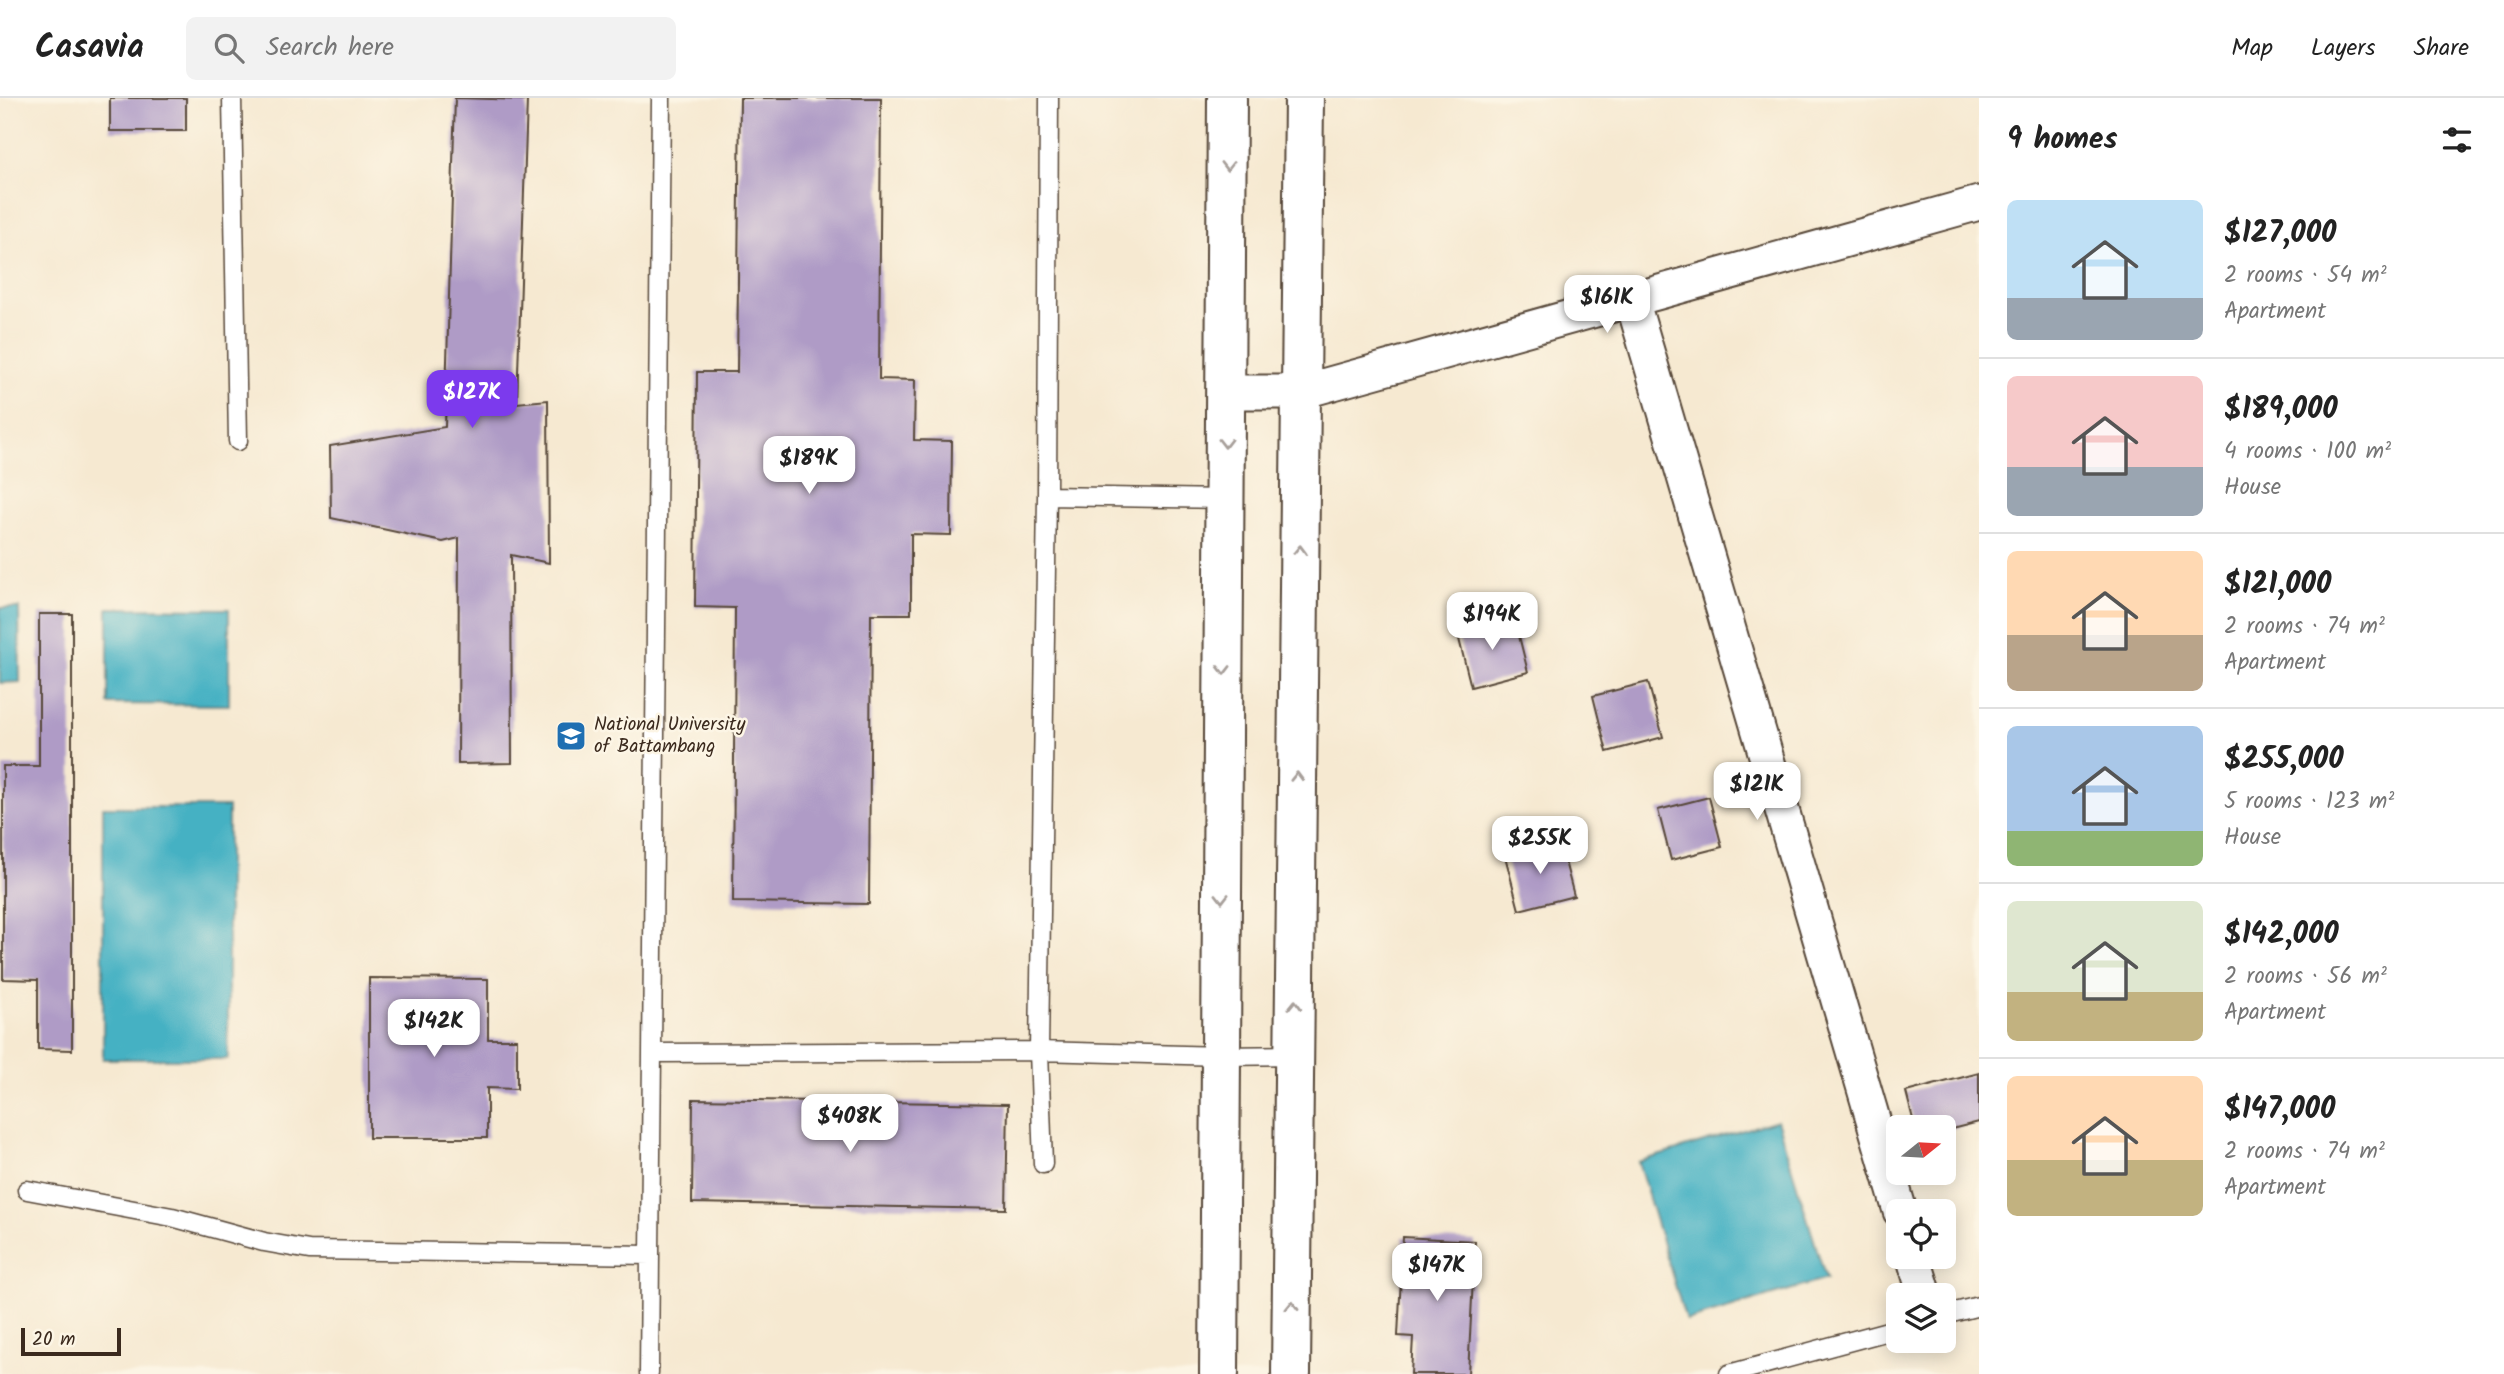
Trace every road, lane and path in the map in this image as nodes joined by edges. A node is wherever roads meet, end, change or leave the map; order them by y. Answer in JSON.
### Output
{"nodes":[{"id":1,"x":232,"y":98,"type":"edge"},
{"id":2,"x":661,"y":98,"type":"edge"},
{"id":3,"x":1049,"y":98,"type":"edge"},
{"id":4,"x":1227,"y":98,"type":"edge"},
{"id":5,"x":1304,"y":98,"type":"edge"},
{"id":6,"x":1979,"y":203,"type":"edge"},
{"id":7,"x":1632,"y":300,"type":"junction"},
{"id":8,"x":1301,"y":392,"type":"junction"},
{"id":9,"x":1225,"y":393,"type":"junction"},
{"id":10,"x":238,"y":441,"type":"dead end"},
{"id":11,"x":1047,"y":496,"type":"junction"},
{"id":12,"x":1225,"y":499,"type":"junction"},
{"id":13,"x":1040,"y":1051,"type":"junction"},
{"id":14,"x":652,"y":1053,"type":"junction"},
{"id":15,"x":1294,"y":1055,"type":"junction"},
{"id":16,"x":1221,"y":1056,"type":"junction"},
{"id":17,"x":1043,"y":1164,"type":"dead end"},
{"id":18,"x":27,"y":1190,"type":"dead end"},
{"id":19,"x":1896,"y":1199,"type":"edge"},
{"id":20,"x":650,"y":1255,"type":"junction"},
{"id":21,"x":1979,"y":1306,"type":"edge"},
{"id":22,"x":1956,"y":1312,"type":"edge"},
{"id":23,"x":1886,"y":1332,"type":"edge"},
{"id":24,"x":649,"y":1374,"type":"edge"},
{"id":25,"x":1219,"y":1374,"type":"edge"},
{"id":26,"x":1291,"y":1374,"type":"edge"},
{"id":27,"x":1729,"y":1374,"type":"edge"}],
"edges":[{"from":1,"to":10,"type":"lane"},
{"from":2,"to":14,"type":"lane"},
{"from":3,"to":11,"type":"lane"},
{"from":4,"to":9,"type":"main road","one_way":true},
{"from":5,"to":8,"type":"main road"},
{"from":6,"to":7,"type":"street"},
{"from":7,"to":8,"type":"street"},
{"from":7,"to":19,"type":"street"},
{"from":8,"to":9,"type":"street"},
{"from":15,"to":8,"type":"main road","one_way":true},
{"from":9,"to":12,"type":"main road","one_way":true},
{"from":11,"to":12,"type":"lane"},
{"from":11,"to":13,"type":"lane"},
{"from":12,"to":16,"type":"main road","one_way":true},
{"from":13,"to":14,"type":"lane"},
{"from":13,"to":16,"type":"lane"},
{"from":13,"to":17,"type":"lane"},
{"from":14,"to":20,"type":"lane"},
{"from":15,"to":16,"type":"lane"},
{"from":26,"to":15,"type":"main road","one_way":true},
{"from":16,"to":25,"type":"main road"},
{"from":18,"to":20,"type":"lane"},
{"from":20,"to":24,"type":"lane"},
{"from":21,"to":22,"type":"lane"},
{"from":23,"to":27,"type":"lane"}]}
